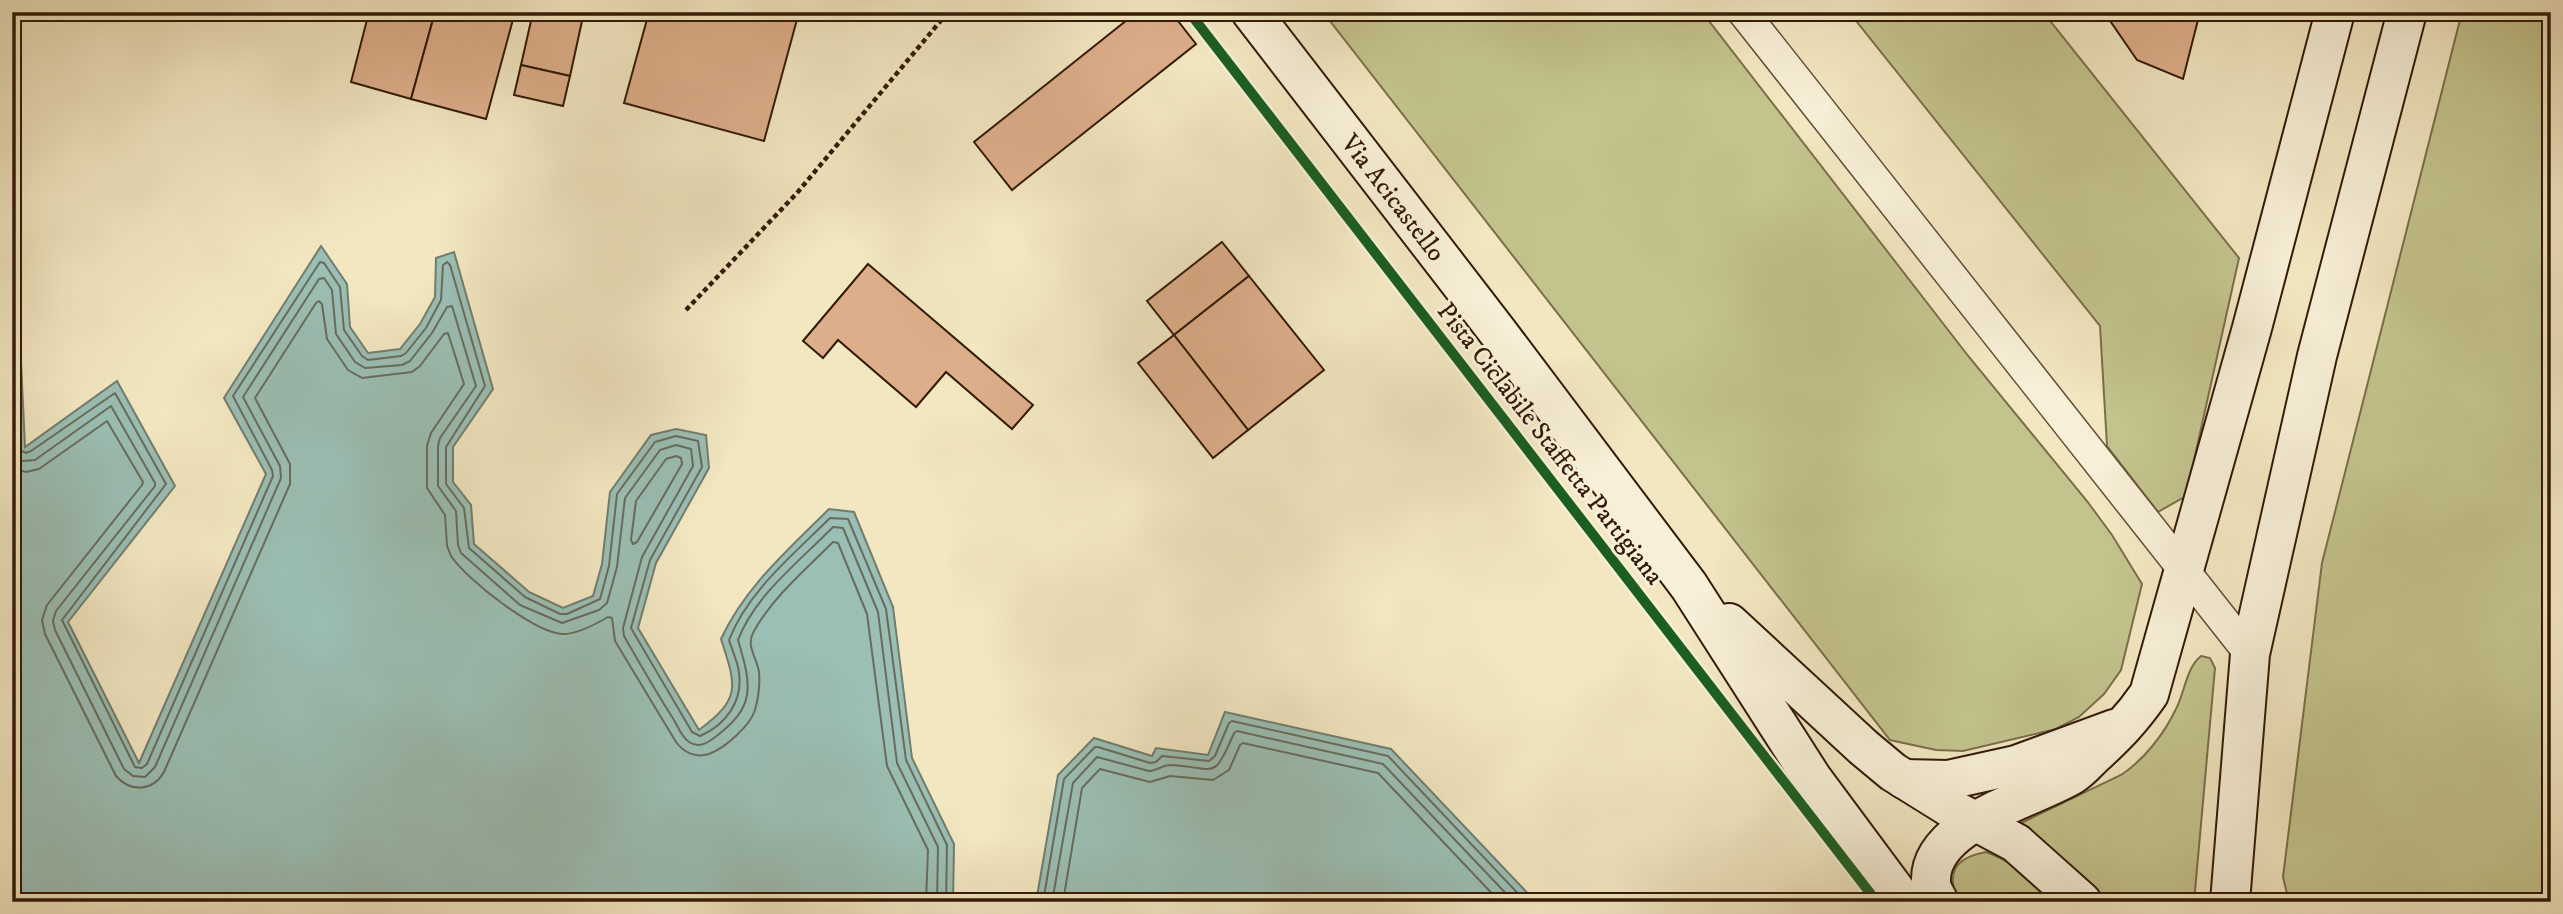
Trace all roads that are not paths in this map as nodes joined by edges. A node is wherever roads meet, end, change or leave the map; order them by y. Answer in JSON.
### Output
{"nodes":[{"id":1,"x":1251,"y":12,"type":"edge"},
{"id":2,"x":1743,"y":12,"type":"edge"},
{"id":3,"x":2336,"y":12,"type":"edge"},
{"id":4,"x":2407,"y":12,"type":"edge"},
{"id":5,"x":2182,"y":570,"type":"junction"},
{"id":6,"x":1689,"y":586,"type":"junction"},
{"id":7,"x":2250,"y":654,"type":"junction"},
{"id":8,"x":2129,"y":723,"type":"junction"},
{"id":9,"x":1904,"y":779,"type":"junction"},
{"id":10,"x":1975,"y":822,"type":"junction"},
{"id":11,"x":1904,"y":902,"type":"edge"},
{"id":12,"x":1939,"y":902,"type":"edge"},
{"id":13,"x":2082,"y":902,"type":"edge"},
{"id":14,"x":2230,"y":902,"type":"edge"}],
"edges":[{"from":1,"to":6,"type":"main road","name":"Via Acicastello"},
{"from":2,"to":5,"type":"lane"},
{"from":3,"to":5,"type":"main road"},
{"from":4,"to":7,"type":"main road"},
{"from":5,"to":7,"type":"lane"},
{"from":5,"to":8,"type":"main road"},
{"from":6,"to":9,"type":"main road"},
{"from":6,"to":11,"type":"main road"},
{"from":7,"to":14,"type":"main road"},
{"from":8,"to":9,"type":"main road"},
{"from":8,"to":10,"type":"main road"},
{"from":9,"to":10,"type":"main road"},
{"from":10,"to":12,"type":"main road"},
{"from":10,"to":13,"type":"main road"}]}
